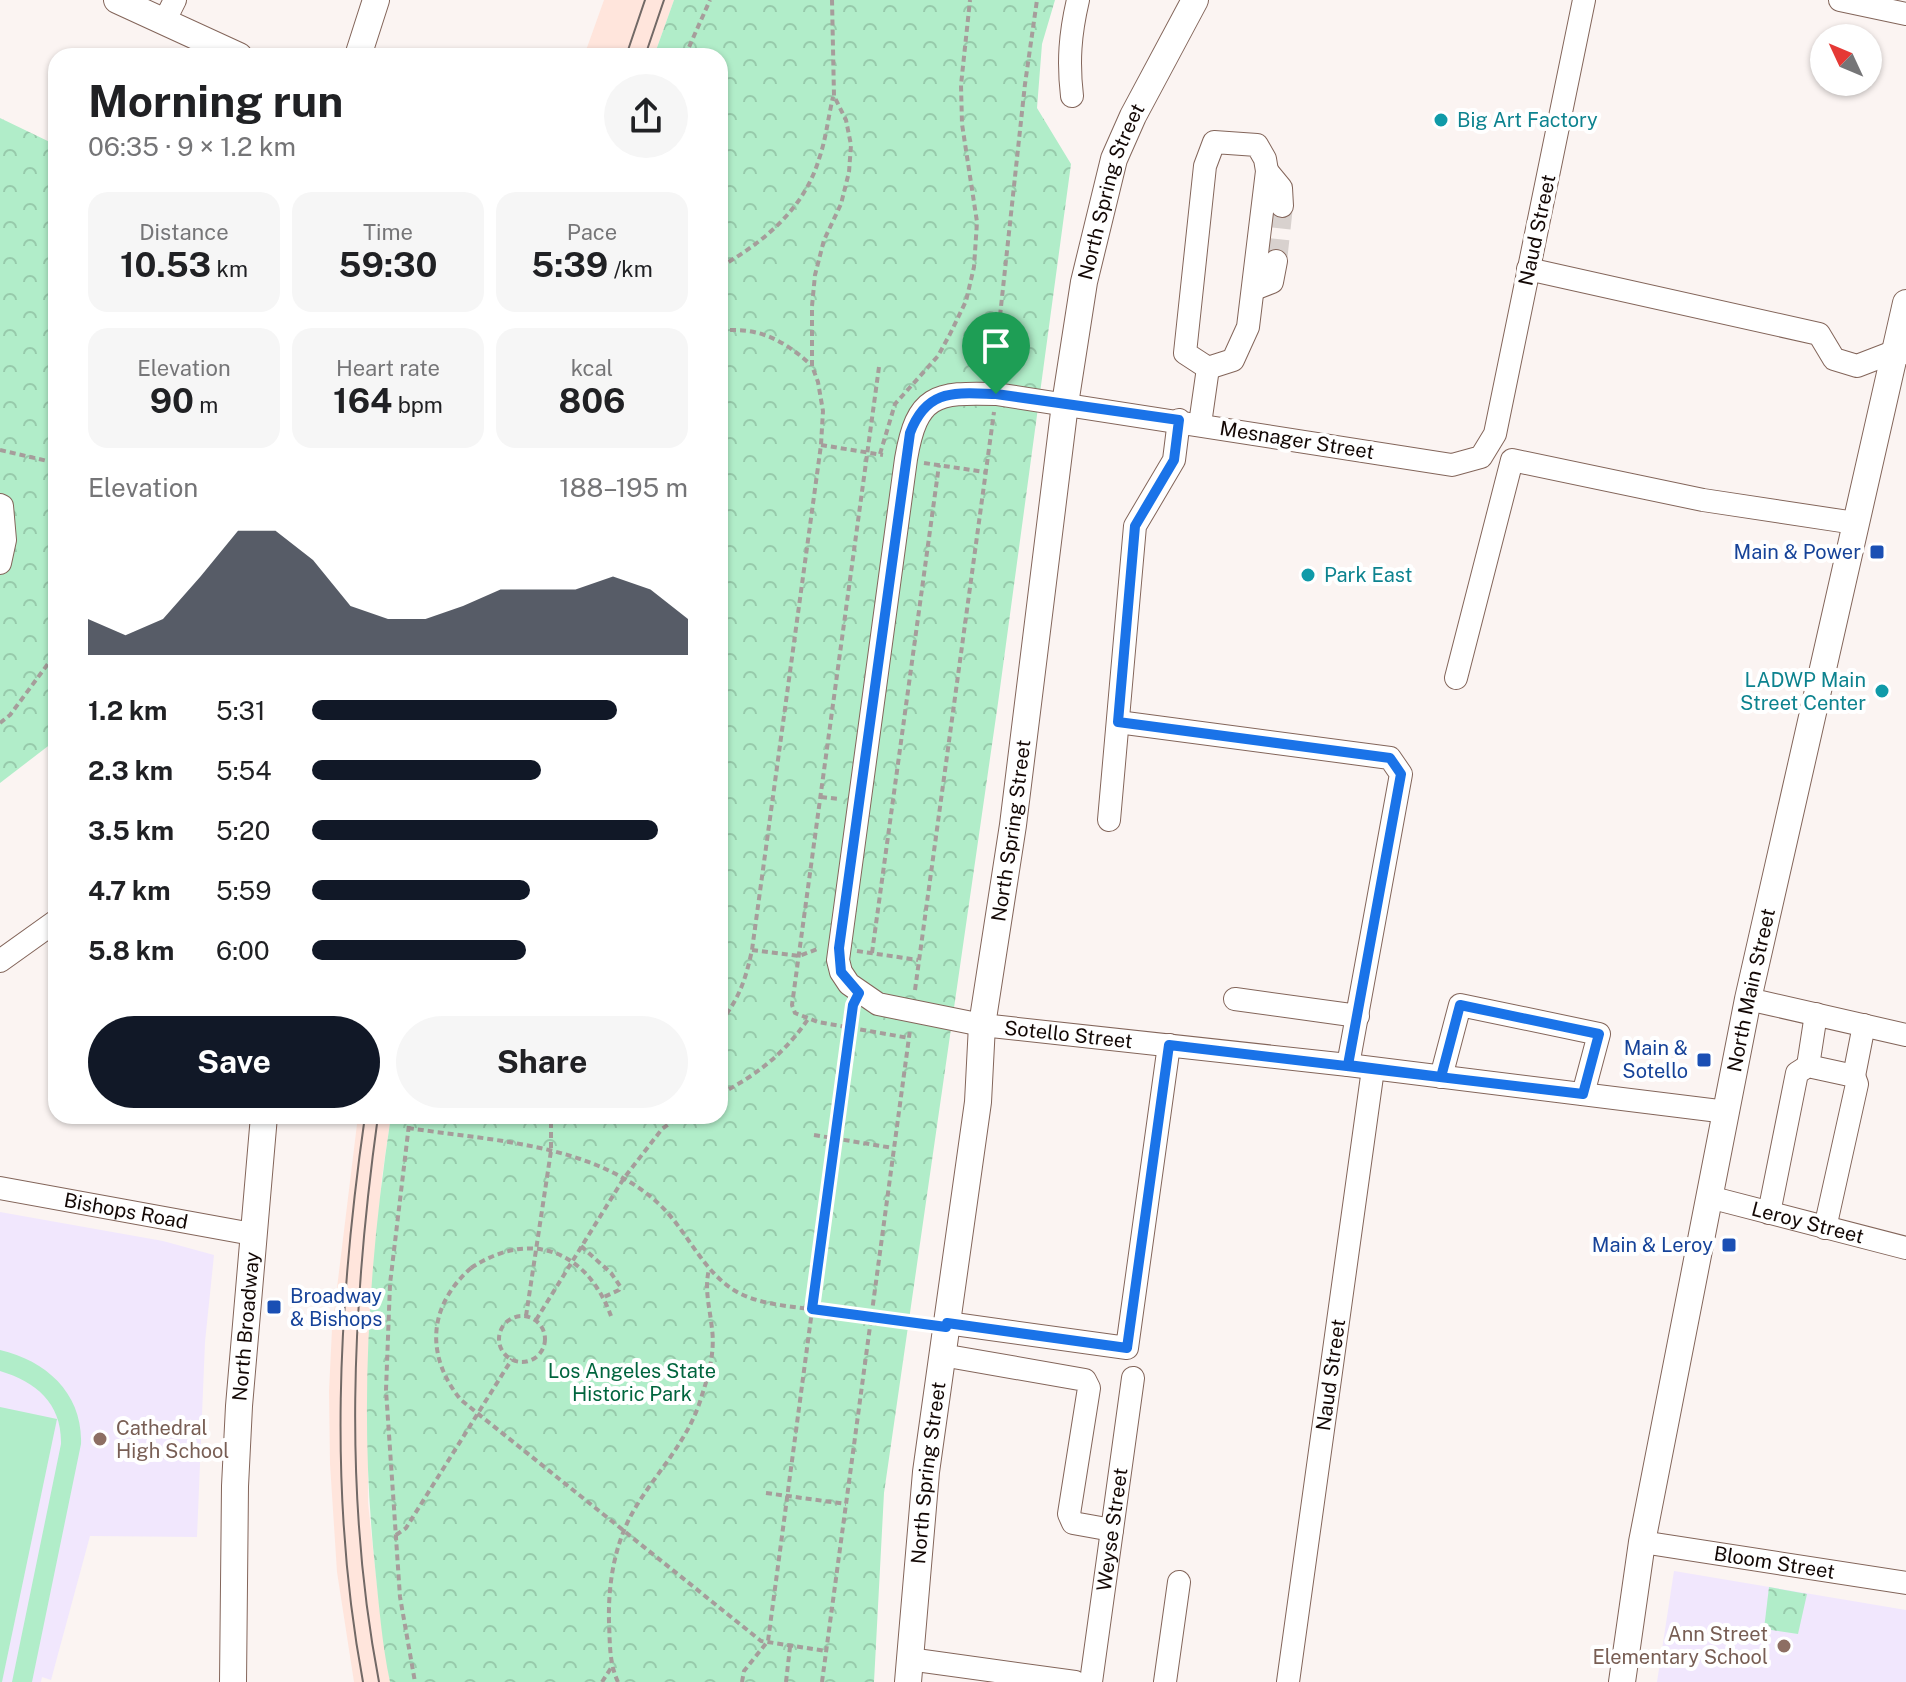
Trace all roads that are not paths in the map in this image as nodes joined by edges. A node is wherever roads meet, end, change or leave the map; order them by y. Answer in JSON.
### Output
{"nodes":[{"id":1,"x":117,"y":0,"type":"edge"},
{"id":2,"x":376,"y":0,"type":"edge"},
{"id":3,"x":1078,"y":0,"type":"edge"},
{"id":4,"x":1195,"y":0,"type":"edge"},
{"id":5,"x":1584,"y":0,"type":"edge"},
{"id":6,"x":1840,"y":0,"type":"edge"},
{"id":7,"x":170,"y":11,"type":"edge"},
{"id":8,"x":1906,"y":14,"type":"edge"},
{"id":9,"x":227,"y":48,"type":"edge"},
{"id":10,"x":361,"y":48,"type":"edge"},
{"id":11,"x":1072,"y":96,"type":"dead end"},
{"id":12,"x":1267,"y":171,"type":"junction"},
{"id":13,"x":1282,"y":206,"type":"tunnel mouth"},
{"id":14,"x":1276,"y":261,"type":"tunnel mouth"},
{"id":15,"x":1528,"y":269,"type":"junction"},
{"id":16,"x":1254,"y":289,"type":"junction"},
{"id":17,"x":1906,"y":303,"type":"edge"},
{"id":18,"x":1901,"y":352,"type":"edge"},
{"id":19,"x":1208,"y":368,"type":"junction"},
{"id":20,"x":1065,"y":404,"type":"junction"},
{"id":21,"x":1189,"y":422,"type":"junction"},
{"id":22,"x":1481,"y":457,"type":"joint"},
{"id":23,"x":1,"y":502,"type":"edge"},
{"id":24,"x":1855,"y":523,"type":"junction"},
{"id":25,"x":0,"y":563,"type":"edge"},
{"id":26,"x":1456,"y":678,"type":"dead end"},
{"id":27,"x":1118,"y":722,"type":"junction"},
{"id":28,"x":1109,"y":820,"type":"dead end"},
{"id":29,"x":48,"y":927,"type":"edge"},
{"id":30,"x":0,"y":961,"type":"edge"},
{"id":31,"x":859,"y":993,"type":"joint"},
{"id":32,"x":1235,"y":999,"type":"dead end"},
{"id":33,"x":1748,"y":999,"type":"junction"},
{"id":34,"x":1816,"y":1014,"type":"junction"},
{"id":35,"x":1358,"y":1016,"type":"junction"},
{"id":36,"x":982,"y":1025,"type":"junction"},
{"id":37,"x":1864,"y":1025,"type":"junction"},
{"id":38,"x":1906,"y":1035,"type":"edge"},
{"id":39,"x":1169,"y":1045,"type":"junction"},
{"id":40,"x":1348,"y":1065,"type":"junction"},
{"id":41,"x":1808,"y":1066,"type":"junction"},
{"id":42,"x":1373,"y":1069,"type":"junction"},
{"id":43,"x":1441,"y":1077,"type":"junction"},
{"id":44,"x":1855,"y":1080,"type":"junction"},
{"id":45,"x":1583,"y":1094,"type":"junction"},
{"id":46,"x":1727,"y":1112,"type":"junction"},
{"id":47,"x":263,"y":1124,"type":"edge"},
{"id":48,"x":0,"y":1188,"type":"edge"},
{"id":49,"x":1709,"y":1197,"type":"junction"},
{"id":50,"x":1769,"y":1213,"type":"junction"},
{"id":51,"x":1825,"y":1228,"type":"junction"},
{"id":52,"x":252,"y":1234,"type":"junction"},
{"id":53,"x":1906,"y":1248,"type":"edge"},
{"id":54,"x":947,"y":1325,"type":"junction"},
{"id":55,"x":942,"y":1355,"type":"junction"},
{"id":56,"x":1133,"y":1378,"type":"dead end"},
{"id":57,"x":1112,"y":1530,"type":"junction"},
{"id":58,"x":1642,"y":1542,"type":"junction"},
{"id":59,"x":1179,"y":1582,"type":"dead end"},
{"id":60,"x":1906,"y":1583,"type":"edge"},
{"id":61,"x":908,"y":1670,"type":"edge"},
{"id":62,"x":233,"y":1682,"type":"edge"},
{"id":63,"x":1075,"y":1682,"type":"edge"},
{"id":64,"x":1091,"y":1682,"type":"edge"},
{"id":65,"x":1165,"y":1682,"type":"edge"},
{"id":66,"x":1288,"y":1682,"type":"edge"},
{"id":67,"x":1622,"y":1682,"type":"edge"}],
"edges":[{"from":1,"to":7,"type":"main road"},
{"from":2,"to":10,"type":"main road"},
{"from":3,"to":11,"type":"street"},
{"from":4,"to":20,"type":"main road","name":"North Spring Street"},
{"from":5,"to":15,"type":"street","name":"Naud Street"},
{"from":6,"to":8,"type":"street"},
{"from":7,"to":9,"type":"main road"},
{"from":12,"to":13,"type":"street"},
{"from":12,"to":16,"type":"street"},
{"from":12,"to":19,"type":"street"},
{"from":14,"to":16,"type":"street"},
{"from":15,"to":18,"type":"street"},
{"from":15,"to":22,"type":"street","name":"Naud Street"},
{"from":16,"to":19,"type":"street"},
{"from":17,"to":18,"type":"main road","name":"North Main Street"},
{"from":18,"to":24,"type":"main road","name":"North Main Street"},
{"from":19,"to":21,"type":"street"},
{"from":20,"to":21,"type":"street","name":"Mesnager Street"},
{"from":20,"to":31,"type":"street","name":"Mesnager Street"},
{"from":20,"to":36,"type":"main road","name":"North Spring Street"},
{"from":21,"to":22,"type":"street","name":"Mesnager Street"},
{"from":21,"to":27,"type":"street"},
{"from":23,"to":25,"type":"street"},
{"from":24,"to":26,"type":"street"},
{"from":24,"to":33,"type":"main road","name":"North Main Street"},
{"from":27,"to":28,"type":"street"},
{"from":27,"to":35,"type":"street"},
{"from":29,"to":30,"type":"street"},
{"from":31,"to":36,"type":"street","name":"Sotello Street"},
{"from":32,"to":35,"type":"street"},
{"from":33,"to":34,"type":"street"},
{"from":33,"to":46,"type":"main road","name":"North Main Street"},
{"from":34,"to":37,"type":"street"},
{"from":34,"to":41,"type":"street"},
{"from":35,"to":40,"type":"street"},
{"from":36,"to":39,"type":"street","name":"Sotello Street"},
{"from":36,"to":54,"type":"main road","name":"North Spring Street"},
{"from":37,"to":38,"type":"street"},
{"from":37,"to":44,"type":"street"},
{"from":39,"to":40,"type":"street","name":"Sotello Street"},
{"from":39,"to":54,"type":"street"},
{"from":40,"to":42,"type":"street","name":"Sotello Street"},
{"from":41,"to":44,"type":"street"},
{"from":41,"to":50,"type":"street"},
{"from":42,"to":43,"type":"street","name":"Sotello Street"},
{"from":42,"to":66,"type":"street","name":"Naud Street"},
{"from":43,"to":45,"type":"street","name":"Sotello Street"},
{"from":43,"to":45,"type":"street"},
{"from":44,"to":51,"type":"street"},
{"from":45,"to":46,"type":"street","name":"Sotello Street"},
{"from":46,"to":49,"type":"main road","name":"North Main Street"},
{"from":47,"to":52,"type":"main road","name":"North Broadway"},
{"from":48,"to":52,"type":"street","name":"Bishops Road"},
{"from":49,"to":50,"type":"street","name":"Leroy Street"},
{"from":49,"to":58,"type":"main road","name":"North Main Street"},
{"from":50,"to":51,"type":"street","name":"Leroy Street"},
{"from":51,"to":53,"type":"street","name":"Leroy Street"},
{"from":52,"to":62,"type":"main road","name":"North Broadway"},
{"from":54,"to":55,"type":"main road","name":"North Spring Street"},
{"from":55,"to":57,"type":"street"},
{"from":55,"to":61,"type":"main road","name":"North Spring Street"},
{"from":56,"to":57,"type":"street","name":"Weyse Street"},
{"from":57,"to":64,"type":"street","name":"Weyse Street"},
{"from":58,"to":60,"type":"street","name":"Bloom Street"},
{"from":58,"to":67,"type":"main road","name":"North Main Street"},
{"from":59,"to":65,"type":"street"},
{"from":61,"to":63,"type":"street"}]}
